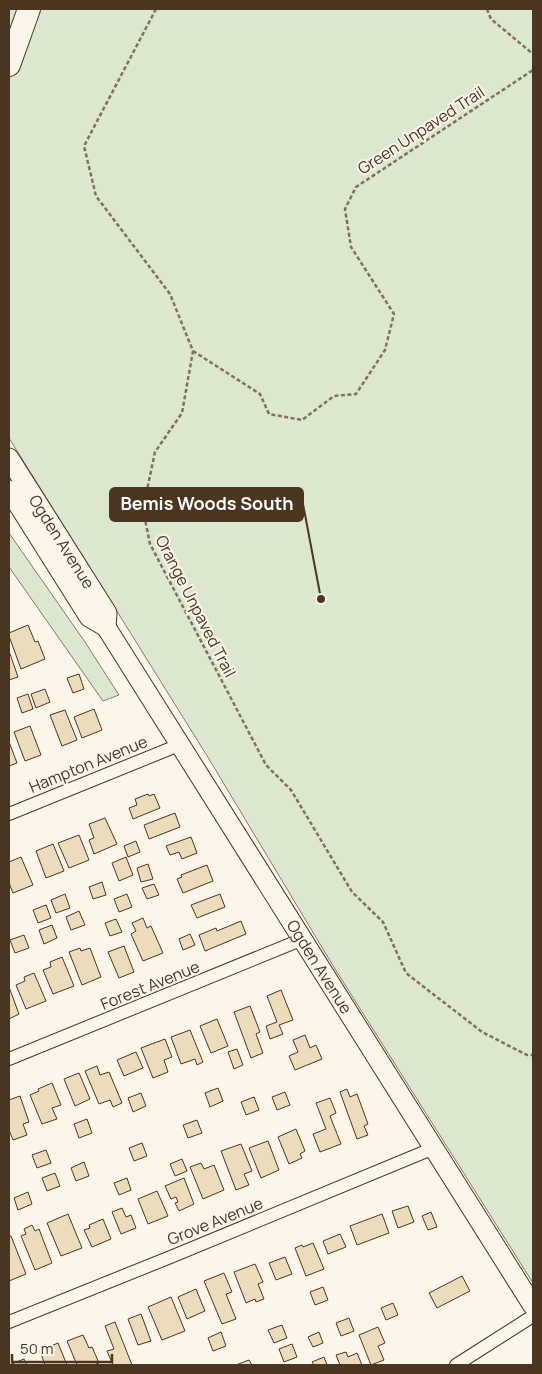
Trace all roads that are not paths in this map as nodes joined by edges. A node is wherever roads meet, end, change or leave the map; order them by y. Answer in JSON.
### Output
{"nodes":[{"id":1,"x":29,"y":9,"type":"edge"},
{"id":2,"x":9,"y":64,"type":"edge"},
{"id":3,"x":9,"y":458,"type":"edge"},
{"id":4,"x":9,"y":490,"type":"edge"},
{"id":5,"x":106,"y":627,"type":"junction"},
{"id":6,"x":179,"y":745,"type":"junction"},
{"id":7,"x":9,"y":814,"type":"edge"},
{"id":8,"x":303,"y":939,"type":"junction"},
{"id":9,"x":9,"y":1059,"type":"edge"},
{"id":10,"x":434,"y":1148,"type":"junction"},
{"id":11,"x":533,"y":1306,"type":"edge"},
{"id":12,"x":533,"y":1316,"type":"edge"},
{"id":13,"x":9,"y":1322,"type":"edge"},
{"id":14,"x":456,"y":1365,"type":"edge"}],
"edges":[{"from":1,"to":2,"type":"highway"},
{"from":3,"to":5,"type":"main road","name":"Ogden Avenue"},
{"from":4,"to":5,"type":"main road","name":"Ogden Avenue"},
{"from":5,"to":6,"type":"main road","name":"Ogden Avenue"},
{"from":6,"to":7,"type":"street","name":"Hampton Avenue"},
{"from":6,"to":8,"type":"main road","name":"Ogden Avenue"},
{"from":8,"to":9,"type":"street","name":"Forest Avenue"},
{"from":8,"to":10,"type":"main road","name":"Ogden Avenue"},
{"from":10,"to":11,"type":"main road","name":"Ogden Avenue"},
{"from":10,"to":13,"type":"street","name":"Grove Avenue"},
{"from":12,"to":14,"type":"street"}]}
